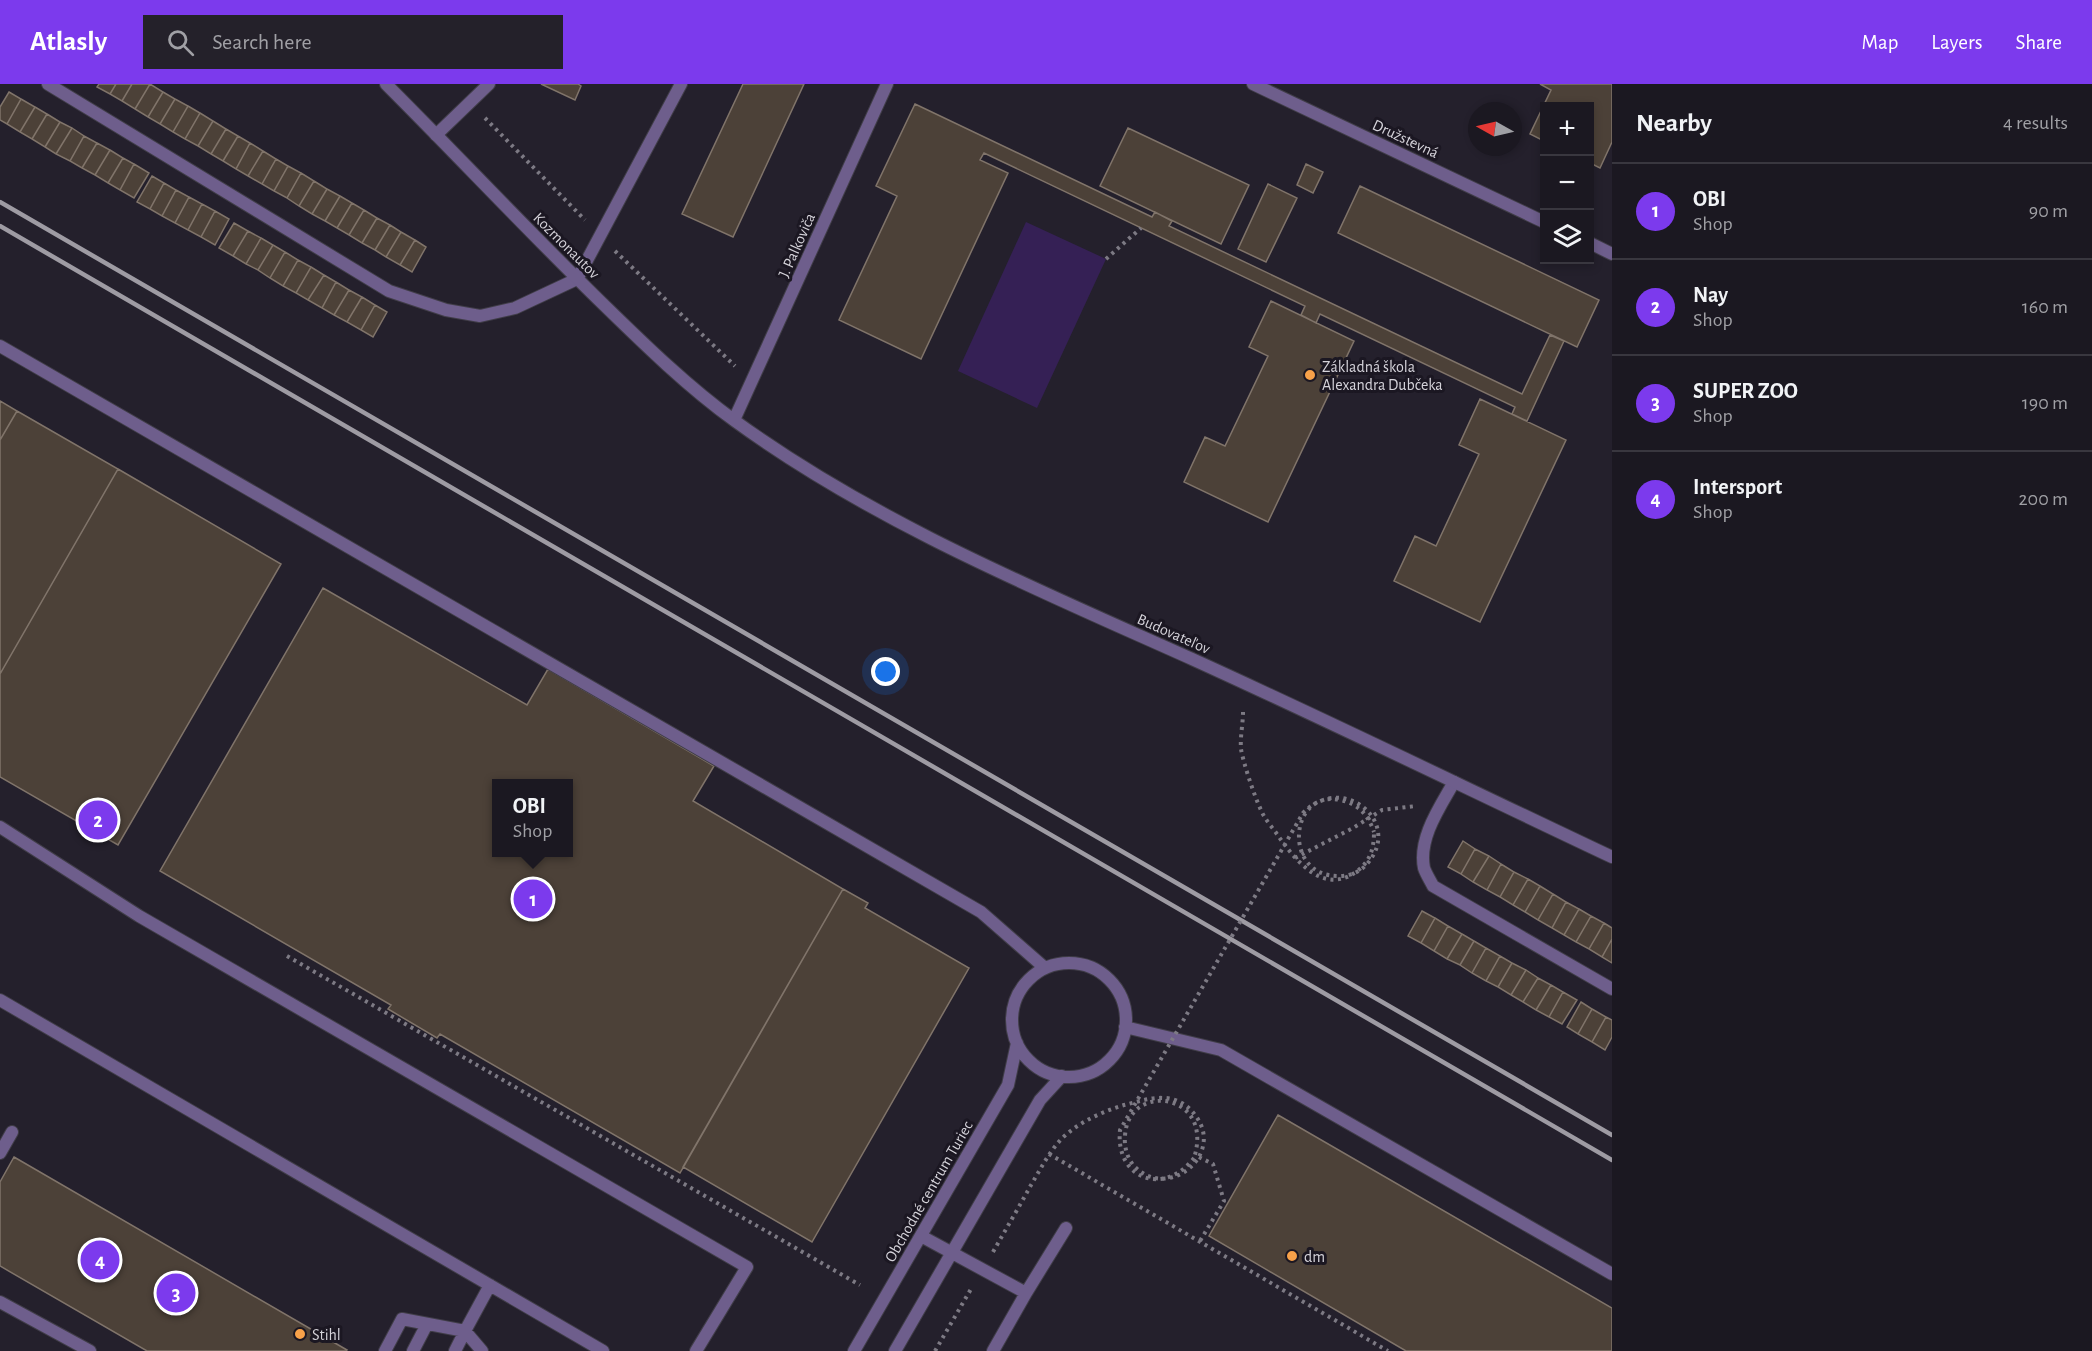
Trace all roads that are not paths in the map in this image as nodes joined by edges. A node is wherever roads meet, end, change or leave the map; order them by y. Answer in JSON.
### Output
{"nodes":[{"id":1,"x":48,"y":84,"type":"edge"},
{"id":2,"x":386,"y":84,"type":"edge"},
{"id":3,"x":489,"y":84,"type":"edge"},
{"id":4,"x":681,"y":84,"type":"edge"},
{"id":5,"x":887,"y":84,"type":"edge"},
{"id":6,"x":1253,"y":84,"type":"edge"},
{"id":7,"x":436,"y":135,"type":"junction"},
{"id":8,"x":1540,"y":220,"type":"edge"},
{"id":9,"x":1594,"y":245,"type":"edge"},
{"id":10,"x":1612,"y":254,"type":"edge"},
{"id":11,"x":578,"y":279,"type":"junction"},
{"id":12,"x":0,"y":346,"type":"edge"},
{"id":13,"x":734,"y":420,"type":"junction"},
{"id":14,"x":1454,"y":782,"type":"junction"},
{"id":15,"x":0,"y":827,"type":"edge"},
{"id":16,"x":1612,"y":856,"type":"edge"},
{"id":17,"x":1045,"y":968,"type":"junction"},
{"id":18,"x":1612,"y":989,"type":"edge"},
{"id":19,"x":0,"y":1000,"type":"edge"},
{"id":20,"x":1125,"y":1027,"type":"junction"},
{"id":21,"x":1017,"y":1043,"type":"junction"},
{"id":22,"x":1062,"y":1076,"type":"junction"},
{"id":23,"x":12,"y":1132,"type":"dead end"},
{"id":24,"x":0,"y":1153,"type":"edge"},
{"id":25,"x":1066,"y":1228,"type":"dead end"},
{"id":26,"x":921,"y":1236,"type":"junction"},
{"id":27,"x":952,"y":1253,"type":"junction"},
{"id":28,"x":1612,"y":1274,"type":"edge"},
{"id":29,"x":490,"y":1285,"type":"junction"},
{"id":30,"x":1026,"y":1293,"type":"junction"},
{"id":31,"x":0,"y":1302,"type":"edge"},
{"id":32,"x":427,"y":1324,"type":"junction"},
{"id":33,"x":465,"y":1331,"type":"junction"},
{"id":34,"x":90,"y":1351,"type":"edge"},
{"id":35,"x":385,"y":1351,"type":"edge"},
{"id":36,"x":413,"y":1351,"type":"edge"},
{"id":37,"x":455,"y":1351,"type":"edge"},
{"id":38,"x":481,"y":1351,"type":"edge"},
{"id":39,"x":603,"y":1351,"type":"edge"},
{"id":40,"x":696,"y":1351,"type":"edge"},
{"id":41,"x":854,"y":1351,"type":"edge"},
{"id":42,"x":895,"y":1351,"type":"edge"},
{"id":43,"x":993,"y":1351,"type":"edge"}],
"edges":[{"from":1,"to":11,"type":"street"},
{"from":2,"to":7,"type":"street","name":"Kozmonautov"},
{"from":3,"to":7,"type":"street"},
{"from":4,"to":11,"type":"street"},
{"from":5,"to":13,"type":"street","name":"J. Palkoviča"},
{"from":6,"to":8,"type":"street","name":"Družstevná"},
{"from":7,"to":11,"type":"street","name":"Kozmonautov"},
{"from":9,"to":10,"type":"street"},
{"from":11,"to":13,"type":"street","name":"Kozmonautov"},
{"from":12,"to":17,"type":"street"},
{"from":13,"to":14,"type":"street","name":"Budovateľov"},
{"from":14,"to":16,"type":"street","name":"Budovateľov"},
{"from":14,"to":18,"type":"street"},
{"from":15,"to":40,"type":"street"},
{"from":17,"to":20,"type":"street"},
{"from":17,"to":21,"type":"street"},
{"from":19,"to":29,"type":"street"},
{"from":20,"to":22,"type":"street"},
{"from":20,"to":28,"type":"street"},
{"from":21,"to":22,"type":"street"},
{"from":21,"to":26,"type":"street","name":"Obchodné centrum Turiec"},
{"from":22,"to":27,"type":"street"},
{"from":23,"to":24,"type":"street"},
{"from":25,"to":30,"type":"street"},
{"from":26,"to":27,"type":"street"},
{"from":26,"to":41,"type":"street","name":"Obchodné centrum Turiec"},
{"from":27,"to":30,"type":"street"},
{"from":27,"to":42,"type":"street"},
{"from":29,"to":33,"type":"street"},
{"from":29,"to":39,"type":"street"},
{"from":30,"to":43,"type":"street"},
{"from":31,"to":34,"type":"street"},
{"from":32,"to":33,"type":"street"},
{"from":32,"to":35,"type":"street"},
{"from":32,"to":36,"type":"street"},
{"from":33,"to":37,"type":"street"},
{"from":33,"to":38,"type":"street"}]}
